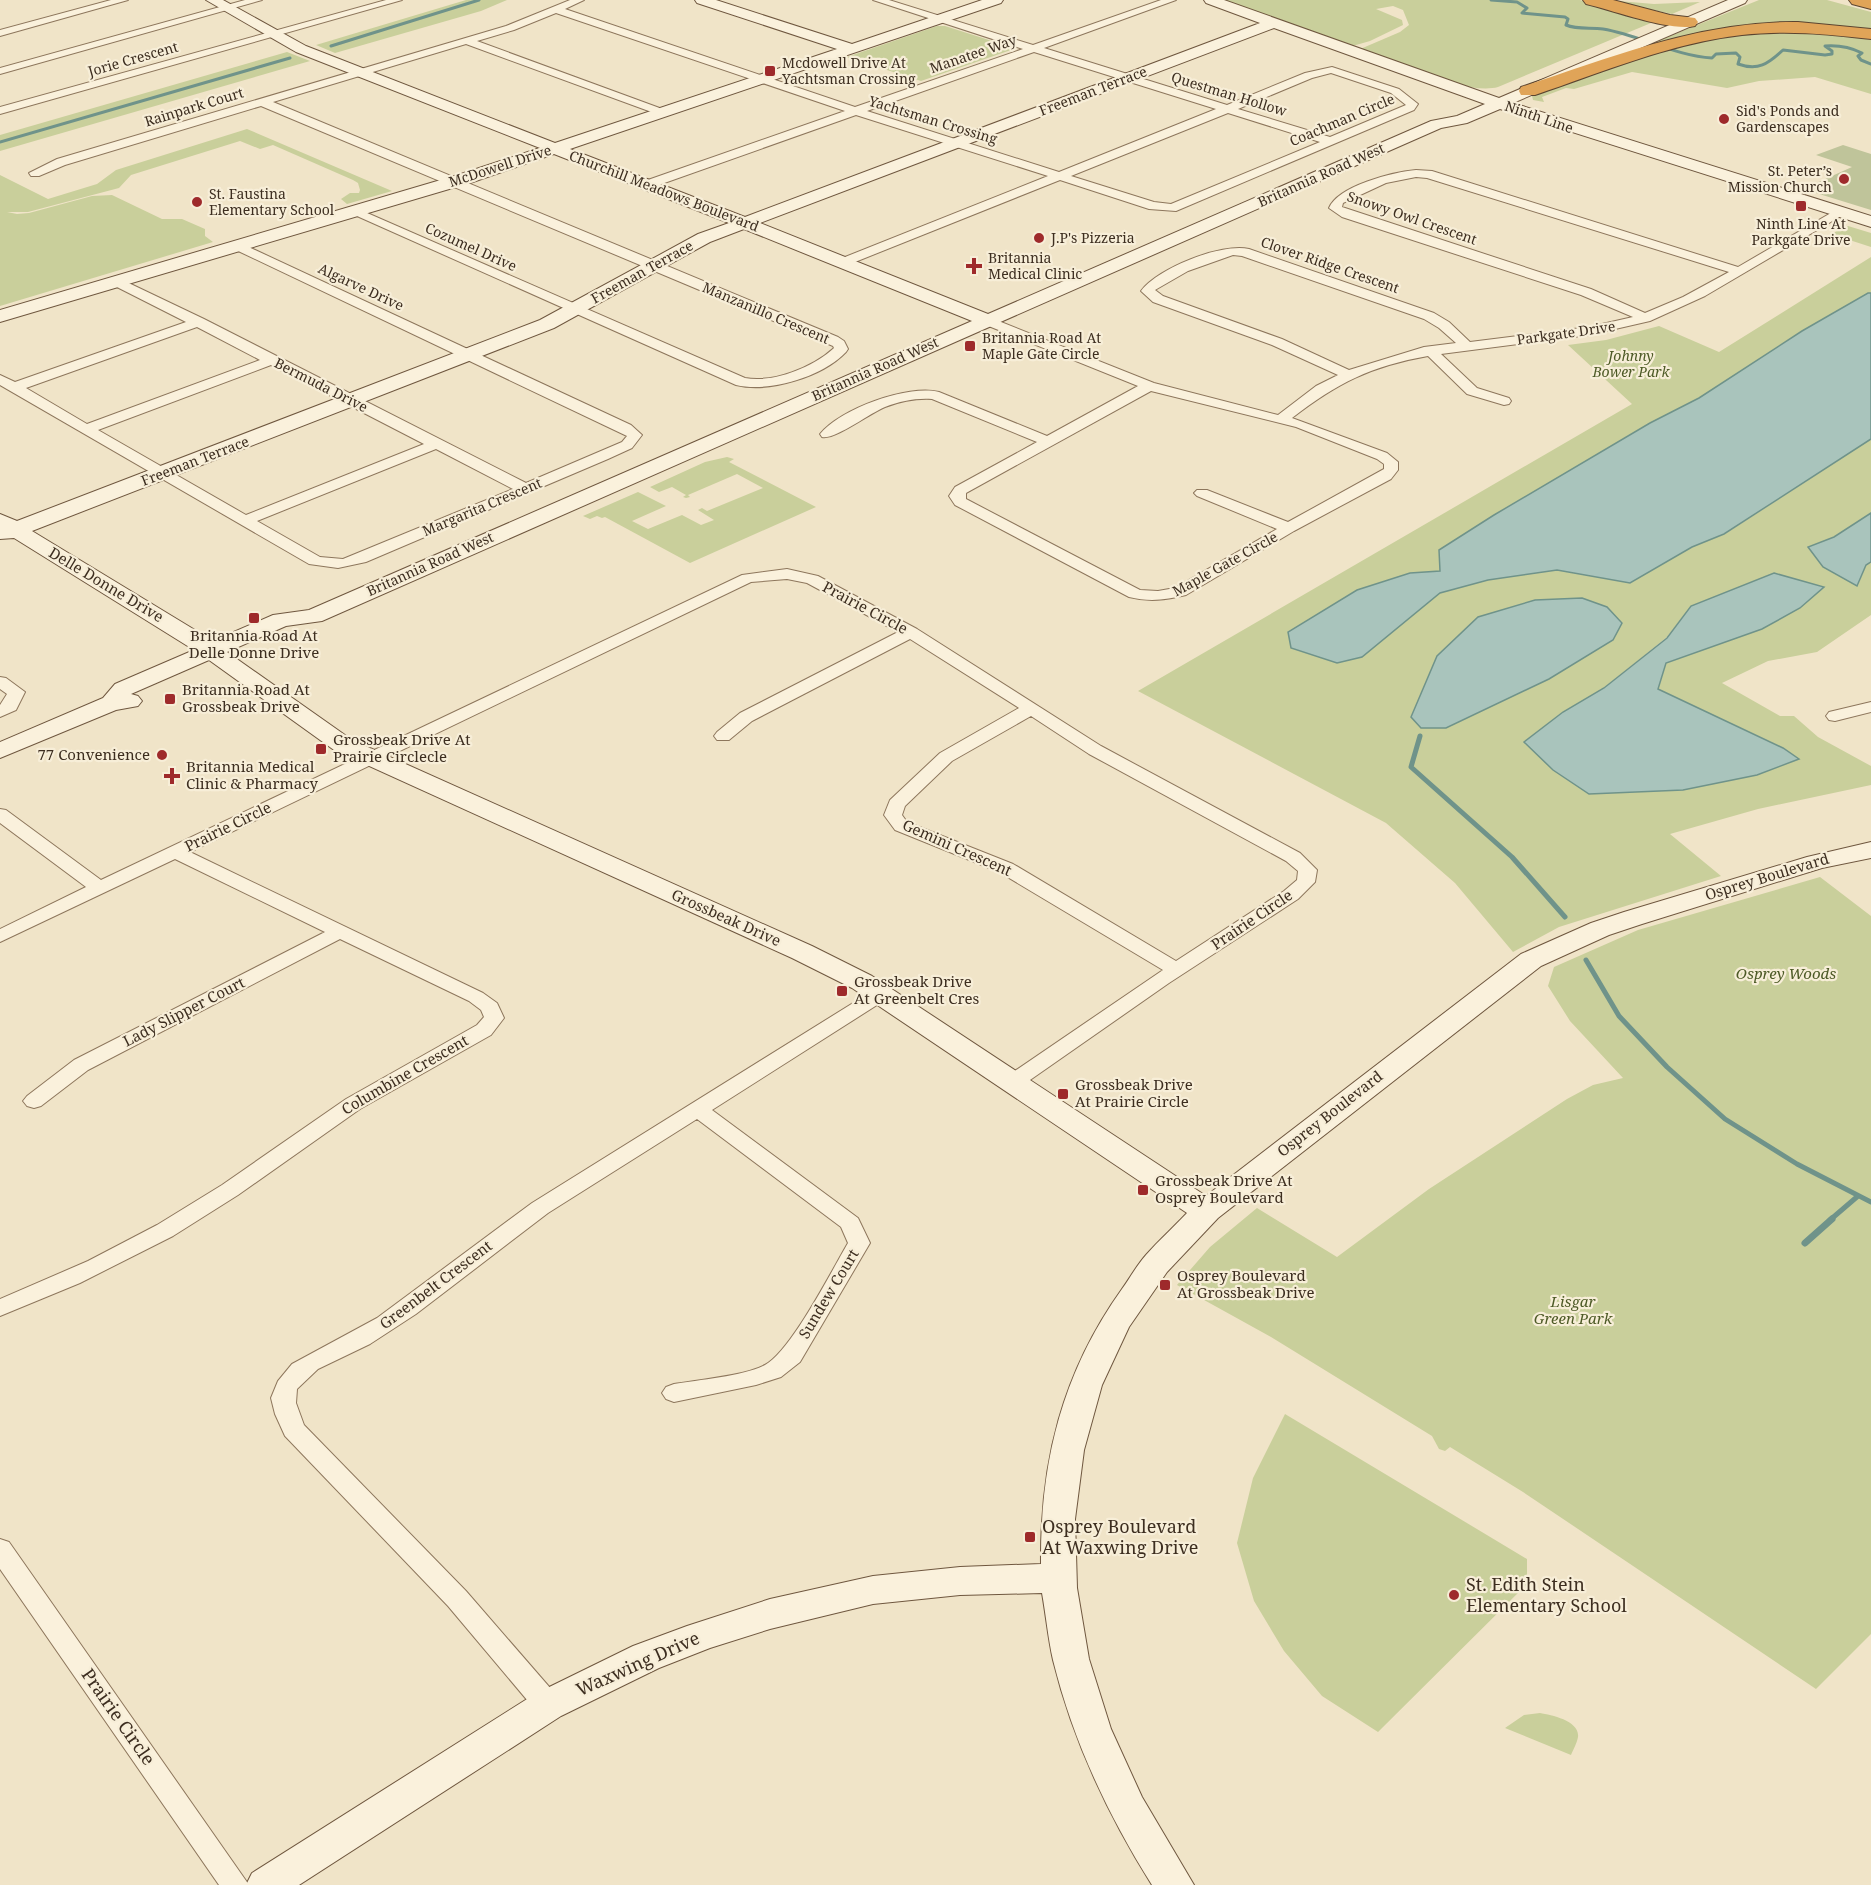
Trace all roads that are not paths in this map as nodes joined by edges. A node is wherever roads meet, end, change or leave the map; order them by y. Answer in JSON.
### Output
{"nodes":[{"id":1,"x":123,"y":0,"type":"edge"},
{"id":2,"x":213,"y":0,"type":"edge"},
{"id":3,"x":257,"y":0,"type":"edge"},
{"id":4,"x":397,"y":0,"type":"edge"},
{"id":5,"x":579,"y":0,"type":"edge"},
{"id":6,"x":702,"y":0,"type":"edge"},
{"id":7,"x":878,"y":0,"type":"edge"},
{"id":8,"x":996,"y":0,"type":"edge"},
{"id":9,"x":1171,"y":0,"type":"edge"},
{"id":10,"x":1211,"y":0,"type":"edge"},
{"id":11,"x":1592,"y":0,"type":"edge"},
{"id":12,"x":1634,"y":0,"type":"edge"},
{"id":13,"x":1718,"y":0,"type":"edge"},
{"id":14,"x":1740,"y":0,"type":"edge"},
{"id":15,"x":1858,"y":0,"type":"edge"},
{"id":16,"x":1664,"y":1,"type":"edge"},
{"id":17,"x":1871,"y":4,"type":"edge"},
{"id":18,"x":228,"y":8,"type":"junction"},
{"id":19,"x":557,"y":10,"type":"junction"},
{"id":20,"x":939,"y":19,"type":"junction"},
{"id":21,"x":1273,"y":23,"type":"junction"},
{"id":22,"x":1662,"y":27,"type":"junction"},
{"id":23,"x":1687,"y":31,"type":"junction"},
{"id":24,"x":0,"y":33,"type":"edge"},
{"id":25,"x":275,"y":34,"type":"junction"},
{"id":26,"x":1871,"y":34,"type":"edge"},
{"id":27,"x":467,"y":41,"type":"junction"},
{"id":28,"x":850,"y":48,"type":"junction"},
{"id":29,"x":1032,"y":49,"type":"junction"},
{"id":30,"x":1623,"y":50,"type":"junction"},
{"id":31,"x":0,"y":71,"type":"edge"},
{"id":32,"x":362,"y":72,"type":"junction"},
{"id":33,"x":1128,"y":78,"type":"junction"},
{"id":34,"x":759,"y":79,"type":"junction"},
{"id":35,"x":1528,"y":91,"type":"joint"},
{"id":36,"x":1491,"y":101,"type":"junction"},
{"id":37,"x":262,"y":102,"type":"junction"},
{"id":38,"x":1227,"y":109,"type":"junction"},
{"id":39,"x":0,"y":111,"type":"edge"},
{"id":40,"x":855,"y":111,"type":"junction"},
{"id":41,"x":661,"y":112,"type":"junction"},
{"id":42,"x":1330,"y":141,"type":"junction"},
{"id":43,"x":954,"y":143,"type":"junction"},
{"id":44,"x":555,"y":148,"type":"junction"},
{"id":45,"x":35,"y":172,"type":"dead end"},
{"id":46,"x":1061,"y":175,"type":"junction"},
{"id":47,"x":453,"y":182,"type":"junction"},
{"id":48,"x":649,"y":184,"type":"junction"},
{"id":49,"x":354,"y":212,"type":"junction"},
{"id":50,"x":1840,"y":213,"type":"junction"},
{"id":51,"x":745,"y":222,"type":"junction"},
{"id":52,"x":1871,"y":222,"type":"edge"},
{"id":53,"x":238,"y":246,"type":"junction"},
{"id":54,"x":845,"y":262,"type":"junction"},
{"id":55,"x":652,"y":265,"type":"junction"},
{"id":56,"x":1739,"y":271,"type":"junction"},
{"id":57,"x":116,"y":281,"type":"junction"},
{"id":58,"x":576,"y":309,"type":"junction"},
{"id":59,"x":0,"y":316,"type":"edge"},
{"id":60,"x":1645,"y":318,"type":"junction"},
{"id":61,"x":986,"y":320,"type":"junction"},
{"id":62,"x":199,"y":322,"type":"junction"},
{"id":63,"x":1466,"y":345,"type":"junction"},
{"id":64,"x":1429,"y":350,"type":"junction"},
{"id":65,"x":471,"y":355,"type":"junction"},
{"id":66,"x":272,"y":360,"type":"junction"},
{"id":67,"x":1347,"y":374,"type":"junction"},
{"id":68,"x":0,"y":379,"type":"edge"},
{"id":69,"x":1149,"y":386,"type":"junction"},
{"id":70,"x":15,"y":387,"type":"junction"},
{"id":71,"x":351,"y":401,"type":"junction"},
{"id":72,"x":1504,"y":401,"type":"dead end"},
{"id":73,"x":1282,"y":419,"type":"junction"},
{"id":74,"x":86,"y":429,"type":"junction"},
{"id":75,"x":827,"y":434,"type":"dead end"},
{"id":76,"x":1047,"y":441,"type":"junction"},
{"id":77,"x":436,"y":444,"type":"junction"},
{"id":78,"x":163,"y":472,"type":"junction"},
{"id":79,"x":525,"y":489,"type":"junction"},
{"id":80,"x":1202,"y":493,"type":"dead end"},
{"id":81,"x":247,"y":520,"type":"junction"},
{"id":82,"x":5,"y":528,"type":"edge"},
{"id":83,"x":1289,"y":528,"type":"junction"},
{"id":84,"x":911,"y":632,"type":"junction"},
{"id":85,"x":219,"y":656,"type":"junction"},
{"id":86,"x":0,"y":682,"type":"edge"},
{"id":87,"x":1871,"y":707,"type":"edge"},
{"id":88,"x":1032,"y":708,"type":"junction"},
{"id":89,"x":0,"y":712,"type":"edge"},
{"id":90,"x":1835,"y":716,"type":"dead end"},
{"id":91,"x":723,"y":736,"type":"dead end"},
{"id":92,"x":0,"y":751,"type":"edge"},
{"id":93,"x":369,"y":758,"type":"junction"},
{"id":94,"x":0,"y":814,"type":"edge"},
{"id":95,"x":1871,"y":850,"type":"edge"},
{"id":96,"x":175,"y":852,"type":"junction"},
{"id":97,"x":99,"y":888,"type":"junction"},
{"id":98,"x":339,"y":932,"type":"junction"},
{"id":99,"x":0,"y":936,"type":"edge"},
{"id":100,"x":1177,"y":970,"type":"junction"},
{"id":101,"x":880,"y":994,"type":"junction"},
{"id":102,"x":1013,"y":1082,"type":"junction"},
{"id":103,"x":34,"y":1101,"type":"dead end"},
{"id":104,"x":698,"y":1110,"type":"junction"},
{"id":105,"x":1207,"y":1211,"type":"junction"},
{"id":106,"x":0,"y":1308,"type":"edge"},
{"id":107,"x":674,"y":1393,"type":"dead end"},
{"id":108,"x":0,"y":1549,"type":"edge"},
{"id":109,"x":1058,"y":1578,"type":"junction"},
{"id":110,"x":548,"y":1705,"type":"junction"},
{"id":111,"x":236,"y":1885,"type":"edge"},
{"id":112,"x":266,"y":1885,"type":"edge"},
{"id":113,"x":1174,"y":1885,"type":"edge"}],
"edges":[{"from":1,"to":24,"type":"street"},
{"from":2,"to":18,"type":"street","name":"Churchill Meadows Boulevard"},
{"from":3,"to":18,"type":"street"},
{"from":4,"to":25,"type":"street","name":"Jorie Crescent"},
{"from":5,"to":19,"type":"street","name":"Rainpark Court"},
{"from":6,"to":28,"type":"street"},
{"from":7,"to":20,"type":"street","name":"Questman Hollow"},
{"from":8,"to":20,"type":"street","name":"McDowell Drive"},
{"from":9,"to":29,"type":"street","name":"Manatee Way"},
{"from":10,"to":21,"type":"street","name":"Ninth Line"},
{"from":11,"to":22,"type":"highway"},
{"from":12,"to":16,"type":"highway"},
{"from":13,"to":22,"type":"street","name":"Britannia Road West"},
{"from":14,"to":23,"type":"street"},
{"from":15,"to":17,"type":"highway"},
{"from":18,"to":25,"type":"street","name":"Churchill Meadows Boulevard"},
{"from":18,"to":31,"type":"street"},
{"from":19,"to":27,"type":"street","name":"Rainpark Court"},
{"from":19,"to":34,"type":"street","name":"Yachtsman Crossing"},
{"from":20,"to":28,"type":"street","name":"McDowell Drive"},
{"from":20,"to":29,"type":"street","name":"Questman Hollow"},
{"from":21,"to":33,"type":"street","name":"Freeman Terrace"},
{"from":21,"to":36,"type":"street","name":"Ninth Line"},
{"from":22,"to":23,"type":"highway"},
{"from":22,"to":30,"type":"street","name":"Britannia Road West"},
{"from":23,"to":26,"type":"highway"},
{"from":23,"to":30,"type":"highway"},
{"from":25,"to":32,"type":"street","name":"Churchill Meadows Boulevard"},
{"from":25,"to":39,"type":"street","name":"Jorie Crescent"},
{"from":27,"to":32,"type":"street","name":"Rainpark Court"},
{"from":27,"to":41,"type":"street"},
{"from":28,"to":34,"type":"street","name":"McDowell Drive"},
{"from":29,"to":33,"type":"street","name":"Questman Hollow"},
{"from":29,"to":40,"type":"street","name":"Manatee Way"},
{"from":30,"to":35,"type":"highway"},
{"from":30,"to":36,"type":"street","name":"Britannia Road West"},
{"from":32,"to":37,"type":"street","name":"Rainpark Court"},
{"from":32,"to":44,"type":"street","name":"Churchill Meadows Boulevard"},
{"from":33,"to":38,"type":"street","name":"Questman Hollow"},
{"from":33,"to":43,"type":"street","name":"Freeman Terrace"},
{"from":34,"to":40,"type":"street","name":"Yachtsman Crossing"},
{"from":34,"to":41,"type":"street","name":"McDowell Drive"},
{"from":35,"to":36,"type":"street","name":"Britannia Road West"},
{"from":36,"to":50,"type":"street","name":"Ninth Line"},
{"from":36,"to":61,"type":"street","name":"Britannia Road West"},
{"from":37,"to":45,"type":"street","name":"Rainpark Court"},
{"from":37,"to":47,"type":"street"},
{"from":38,"to":42,"type":"street","name":"Questman Hollow"},
{"from":38,"to":42,"type":"street","name":"Coachman Circle"},
{"from":38,"to":46,"type":"street","name":"Coachman Circle"},
{"from":40,"to":43,"type":"street","name":"Yachtsman Crossing"},
{"from":40,"to":48,"type":"street","name":"Manatee Way"},
{"from":41,"to":44,"type":"street","name":"McDowell Drive"},
{"from":42,"to":46,"type":"street","name":"Coachman Circle"},
{"from":43,"to":46,"type":"street","name":"Yachtsman Crossing"},
{"from":43,"to":51,"type":"street","name":"Freeman Terrace"},
{"from":44,"to":47,"type":"street","name":"McDowell Drive"},
{"from":44,"to":48,"type":"street","name":"Churchill Meadows Boulevard"},
{"from":46,"to":54,"type":"street","name":"Coachman Circle"},
{"from":47,"to":49,"type":"street","name":"McDowell Drive"},
{"from":47,"to":55,"type":"street"},
{"from":48,"to":51,"type":"street","name":"Churchill Meadows Boulevard"},
{"from":49,"to":53,"type":"street","name":"McDowell Drive"},
{"from":49,"to":58,"type":"street","name":"Cozumel Drive"},
{"from":50,"to":52,"type":"street","name":"Ninth Line"},
{"from":50,"to":56,"type":"street","name":"Parkgate Drive"},
{"from":51,"to":54,"type":"street","name":"Churchill Meadows Boulevard"},
{"from":51,"to":55,"type":"street","name":"Freeman Terrace"},
{"from":53,"to":57,"type":"street","name":"McDowell Drive"},
{"from":53,"to":65,"type":"street","name":"Algarve Drive"},
{"from":54,"to":61,"type":"street","name":"Churchill Meadows Boulevard"},
{"from":55,"to":58,"type":"street","name":"Freeman Terrace"},
{"from":55,"to":58,"type":"street","name":"Manzanillo Crescent"},
{"from":56,"to":60,"type":"street","name":"Parkgate Drive"},
{"from":56,"to":60,"type":"street","name":"Snowy Owl Crescent"},
{"from":57,"to":59,"type":"street","name":"McDowell Drive"},
{"from":57,"to":62,"type":"street","name":"Bermuda Drive"},
{"from":58,"to":65,"type":"street","name":"Freeman Terrace"},
{"from":60,"to":63,"type":"street","name":"Parkgate Drive"},
{"from":61,"to":69,"type":"street","name":"Maple Gate Circle"},
{"from":61,"to":85,"type":"street","name":"Britannia Road West"},
{"from":62,"to":66,"type":"street","name":"Bermuda Drive"},
{"from":62,"to":70,"type":"street"},
{"from":63,"to":64,"type":"street","name":"Parkgate Drive"},
{"from":63,"to":67,"type":"street","name":"Clover Ridge Crescent"},
{"from":64,"to":67,"type":"street","name":"Parkgate Drive"},
{"from":64,"to":72,"type":"street"},
{"from":65,"to":71,"type":"street","name":"Freeman Terrace"},
{"from":65,"to":79,"type":"street","name":"Margarita Crescent"},
{"from":66,"to":71,"type":"street","name":"Bermuda Drive"},
{"from":66,"to":74,"type":"street"},
{"from":67,"to":73,"type":"street","name":"Parkgate Drive"},
{"from":68,"to":70,"type":"street"},
{"from":69,"to":73,"type":"street","name":"Maple Gate Circle"},
{"from":69,"to":76,"type":"street","name":"Maple Gate Circle"},
{"from":70,"to":74,"type":"street"},
{"from":71,"to":77,"type":"street","name":"Bermuda Drive"},
{"from":71,"to":78,"type":"street","name":"Freeman Terrace"},
{"from":73,"to":83,"type":"street","name":"Maple Gate Circle"},
{"from":74,"to":78,"type":"street"},
{"from":75,"to":76,"type":"street"},
{"from":76,"to":83,"type":"street","name":"Maple Gate Circle"},
{"from":77,"to":79,"type":"street","name":"Bermuda Drive"},
{"from":77,"to":81,"type":"street"},
{"from":78,"to":81,"type":"street","name":"Margarita Crescent"},
{"from":78,"to":82,"type":"street","name":"Freeman Terrace"},
{"from":79,"to":81,"type":"street","name":"Margarita Crescent"},
{"from":80,"to":83,"type":"street"},
{"from":82,"to":85,"type":"street","name":"Delle Donne Drive"},
{"from":84,"to":88,"type":"street","name":"Prairie Circle"},
{"from":84,"to":91,"type":"street"},
{"from":84,"to":93,"type":"street","name":"Prairie Circle"},
{"from":85,"to":92,"type":"street","name":"Britannia Road West"},
{"from":85,"to":93,"type":"street","name":"Grossbeak Drive"},
{"from":86,"to":89,"type":"street"},
{"from":87,"to":90,"type":"street"},
{"from":88,"to":100,"type":"street","name":"Prairie Circle"},
{"from":88,"to":100,"type":"street","name":"Gemini Crescent"},
{"from":93,"to":96,"type":"street","name":"Prairie Circle"},
{"from":93,"to":101,"type":"street","name":"Grossbeak Drive"},
{"from":94,"to":97,"type":"street"},
{"from":95,"to":105,"type":"street","name":"Osprey Boulevard"},
{"from":96,"to":97,"type":"street","name":"Prairie Circle"},
{"from":96,"to":98,"type":"street","name":"Columbine Crescent"},
{"from":97,"to":99,"type":"street","name":"Prairie Circle"},
{"from":98,"to":103,"type":"street","name":"Lady Slipper Court"},
{"from":98,"to":106,"type":"street","name":"Columbine Crescent"},
{"from":100,"to":102,"type":"street","name":"Prairie Circle"},
{"from":101,"to":102,"type":"street","name":"Grossbeak Drive"},
{"from":101,"to":104,"type":"street","name":"Greenbelt Crescent"},
{"from":102,"to":105,"type":"street","name":"Grossbeak Drive"},
{"from":104,"to":107,"type":"street","name":"Sundew Court"},
{"from":104,"to":110,"type":"street","name":"Greenbelt Crescent"},
{"from":105,"to":109,"type":"street","name":"Osprey Boulevard"},
{"from":108,"to":111,"type":"street","name":"Prairie Circle"},
{"from":109,"to":110,"type":"street","name":"Waxwing Drive"},
{"from":109,"to":113,"type":"street","name":"Osprey Boulevard"},
{"from":110,"to":112,"type":"street","name":"Waxwing Drive"}]}
